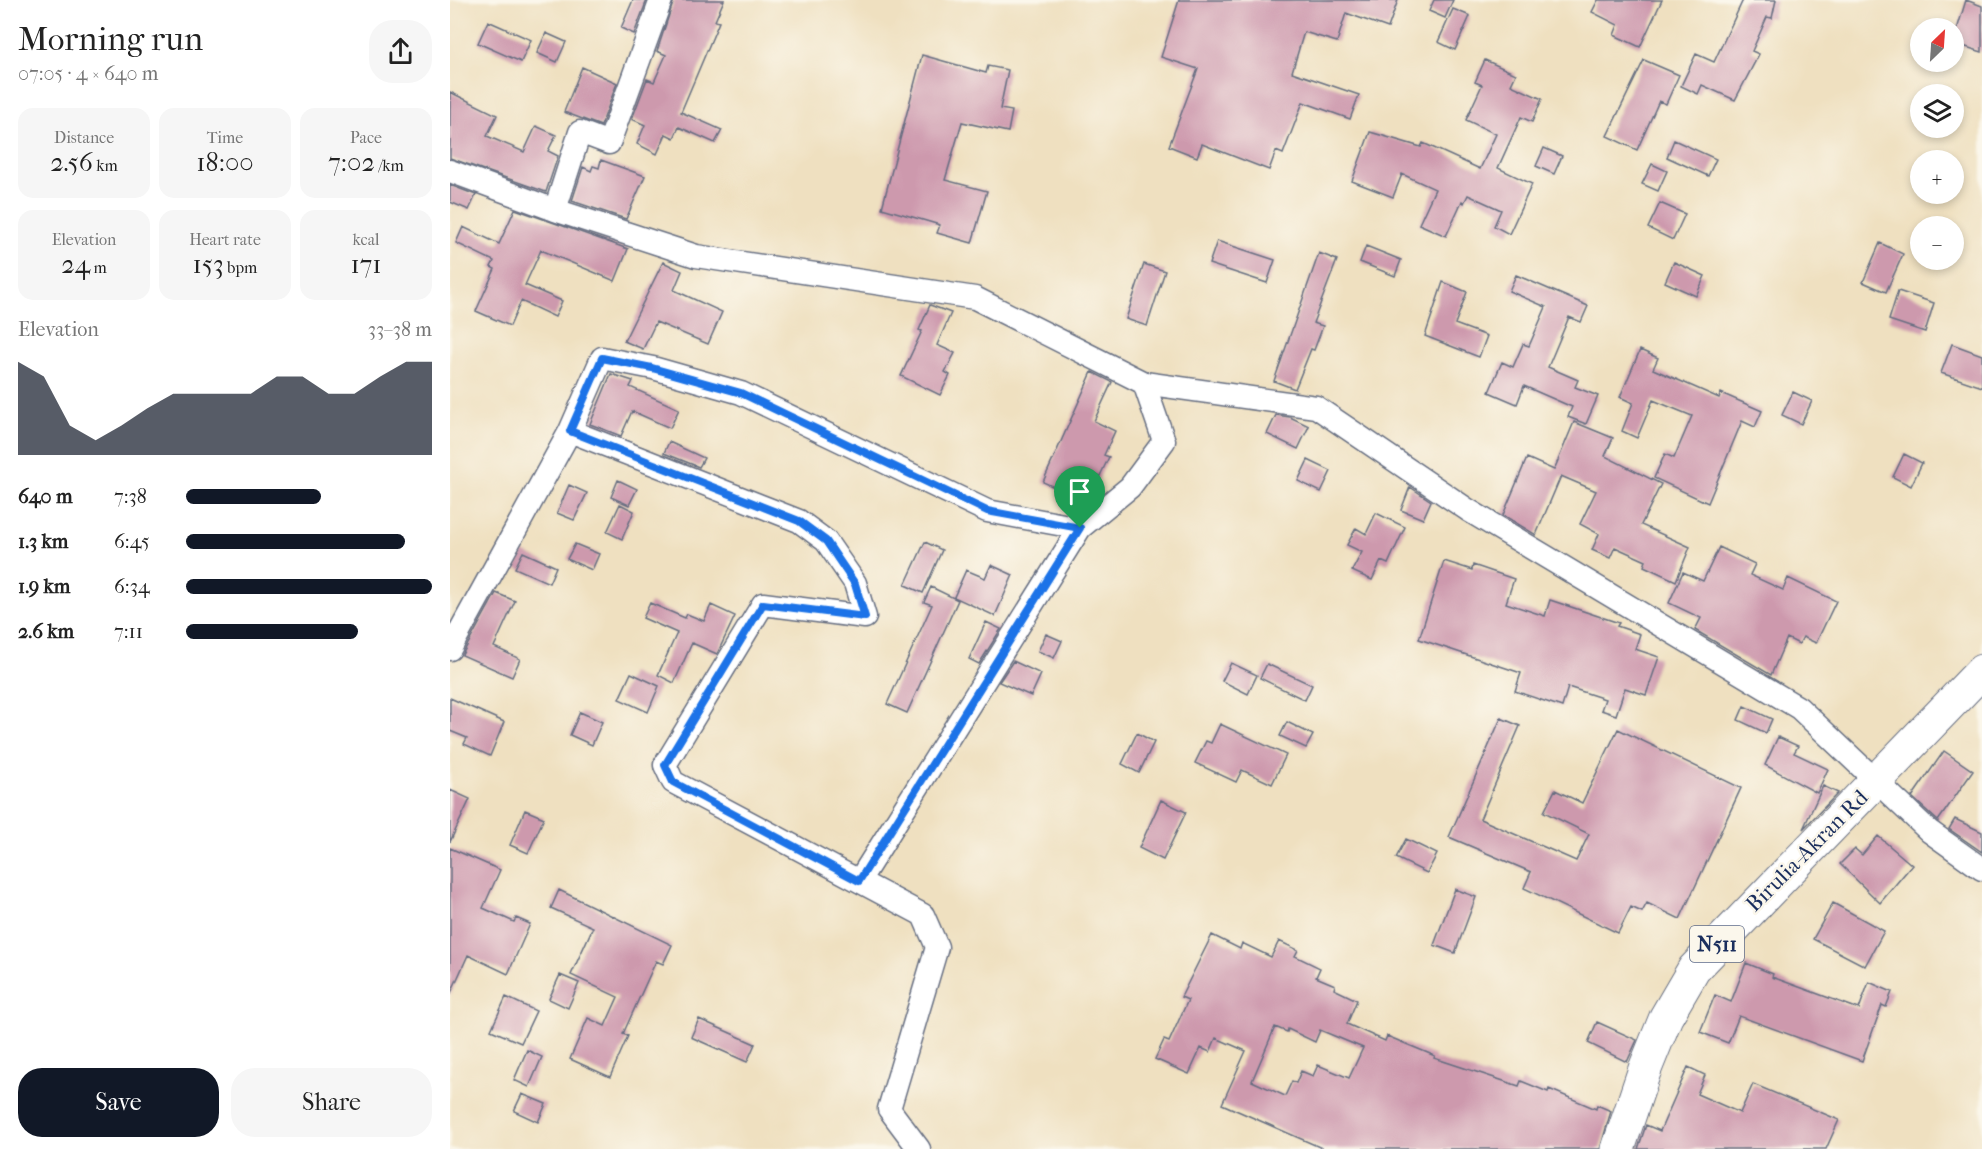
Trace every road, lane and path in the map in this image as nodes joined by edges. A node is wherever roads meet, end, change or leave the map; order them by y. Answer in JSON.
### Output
{"nodes":[{"id":1,"x":661,"y":0,"type":"edge"},
{"id":2,"x":450,"y":171,"type":"edge"},
{"id":3,"x":555,"y":210,"type":"junction"},
{"id":4,"x":1144,"y":382,"type":"junction"},
{"id":5,"x":570,"y":431,"type":"junction"},
{"id":6,"x":1080,"y":528,"type":"junction"},
{"id":7,"x":450,"y":649,"type":"edge"},
{"id":8,"x":1982,"y":671,"type":"edge"},
{"id":9,"x":1878,"y":779,"type":"junction"},
{"id":10,"x":1982,"y":869,"type":"edge"},
{"id":11,"x":859,"y":881,"type":"junction"},
{"id":12,"x":919,"y":1149,"type":"edge"},
{"id":13,"x":1618,"y":1149,"type":"edge"}],
"edges":[{"from":1,"to":3,"type":"street"},
{"from":2,"to":3,"type":"street"},
{"from":3,"to":4,"type":"street"},
{"from":4,"to":6,"type":"street"},
{"from":4,"to":9,"type":"street"},
{"from":5,"to":6,"type":"street"},
{"from":5,"to":7,"type":"street"},
{"from":5,"to":11,"type":"street"},
{"from":6,"to":11,"type":"street"},
{"from":8,"to":9,"type":"highway","name":"Birulia-Akran Rd","number":"N511"},
{"from":9,"to":10,"type":"street"},
{"from":9,"to":13,"type":"highway","name":"Birulia-Akran Rd","number":"N511"},
{"from":11,"to":12,"type":"street"}]}
